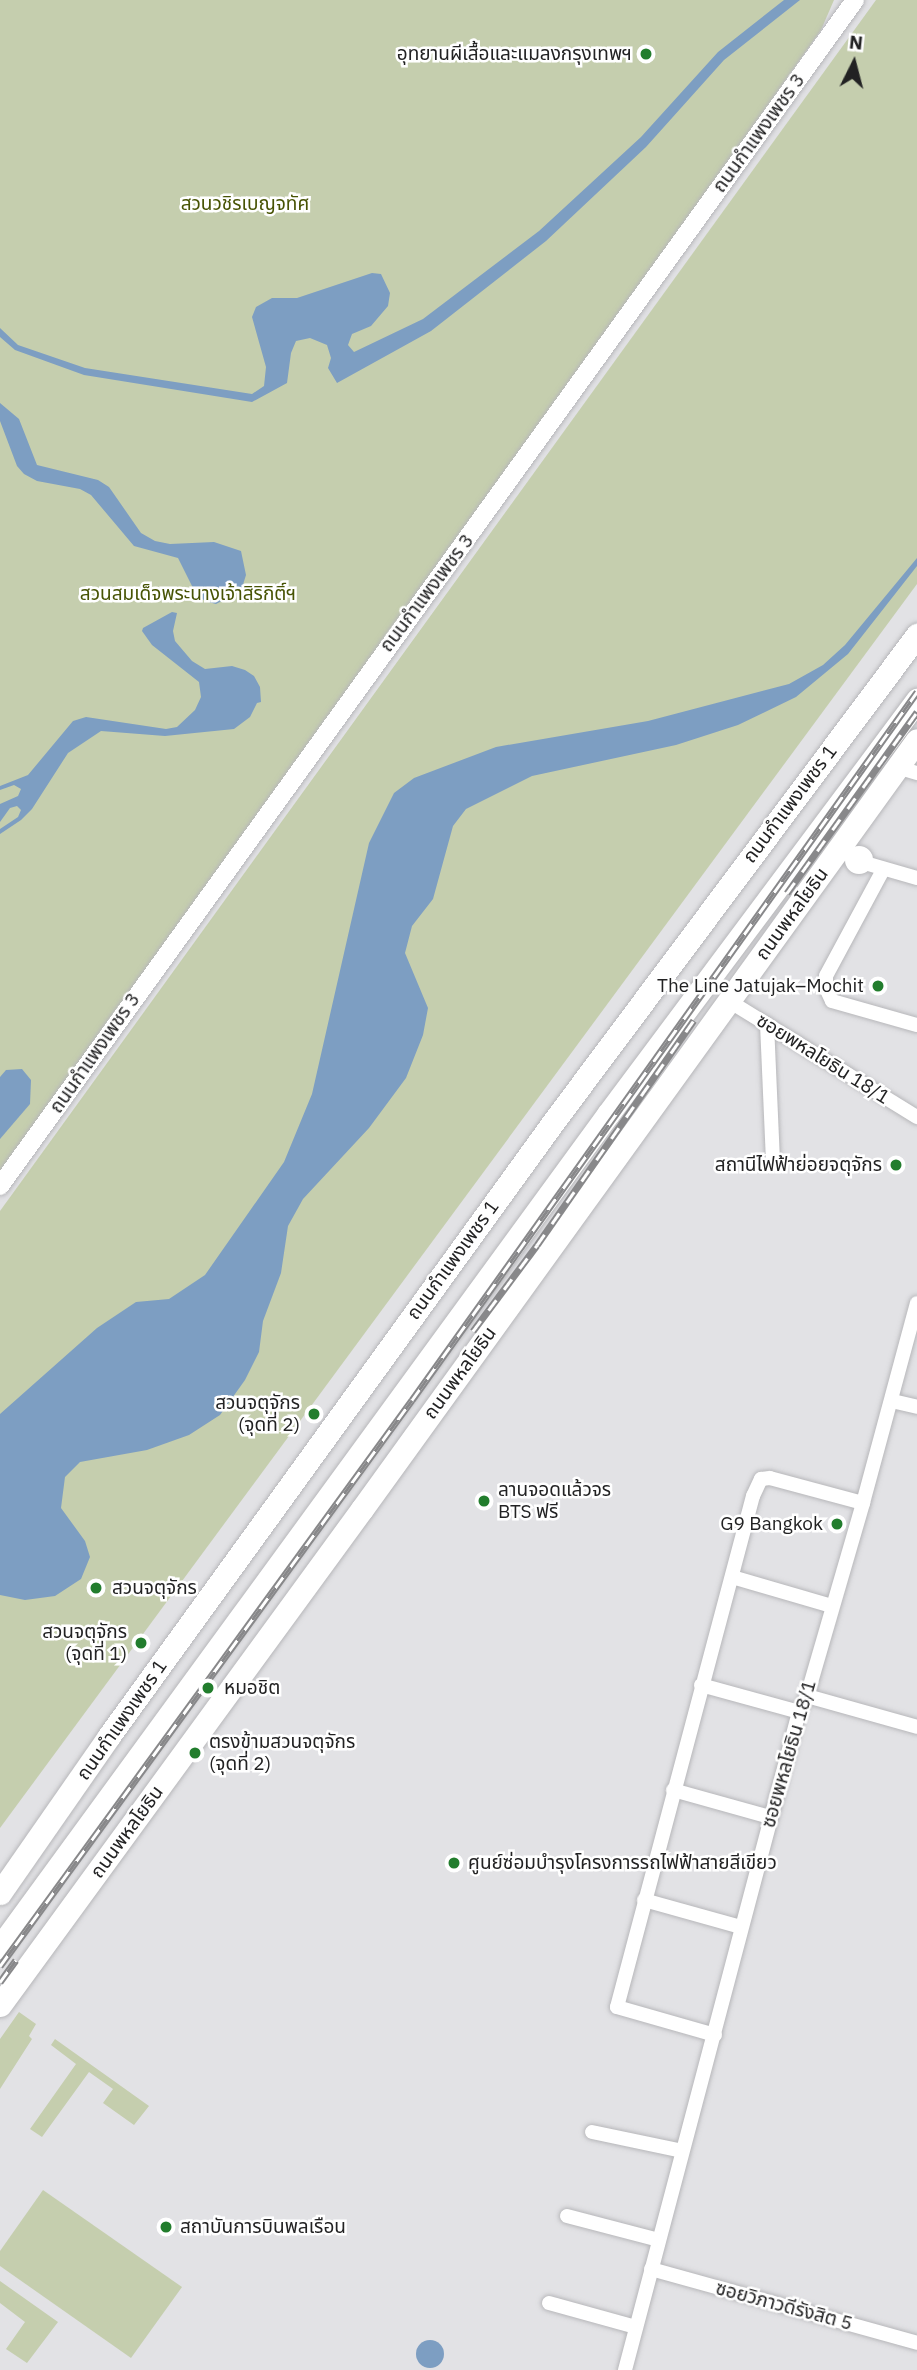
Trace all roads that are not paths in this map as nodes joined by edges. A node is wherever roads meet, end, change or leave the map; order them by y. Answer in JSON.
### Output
{"nodes":[{"id":1,"x":855,"y":0,"type":"edge"},
{"id":2,"x":917,"y":635,"type":"edge"},
{"id":3,"x":917,"y":699,"type":"edge"},
{"id":4,"x":917,"y":740,"type":"edge"},
{"id":5,"x":907,"y":770,"type":"edge"},
{"id":6,"x":852,"y":856,"type":"junction"},
{"id":7,"x":883,"y":870,"type":"junction"},
{"id":8,"x":917,"y":878,"type":"edge"},
{"id":9,"x":729,"y":1001,"type":"junction"},
{"id":10,"x":767,"y":1024,"type":"junction"},
{"id":11,"x":917,"y":1025,"type":"edge"},
{"id":12,"x":917,"y":1117,"type":"edge"},
{"id":13,"x":773,"y":1162,"type":"dead end"},
{"id":14,"x":0,"y":1186,"type":"edge"},
{"id":15,"x":917,"y":1303,"type":"edge"},
{"id":16,"x":892,"y":1401,"type":"junction"},
{"id":17,"x":917,"y":1407,"type":"edge"},
{"id":18,"x":863,"y":1503,"type":"junction"},
{"id":19,"x":362,"y":1509,"type":"junction"},
{"id":20,"x":295,"y":1543,"type":"junction"},
{"id":21,"x":732,"y":1577,"type":"junction"},
{"id":22,"x":832,"y":1606,"type":"junction"},
{"id":23,"x":701,"y":1685,"type":"junction"},
{"id":24,"x":807,"y":1696,"type":"junction"},
{"id":25,"x":799,"y":1712,"type":"junction"},
{"id":26,"x":917,"y":1727,"type":"edge"},
{"id":27,"x":673,"y":1790,"type":"junction"},
{"id":28,"x":771,"y":1817,"type":"junction"},
{"id":29,"x":0,"y":1893,"type":"edge"},
{"id":30,"x":645,"y":1900,"type":"junction"},
{"id":31,"x":741,"y":1927,"type":"junction"},
{"id":32,"x":0,"y":1947,"type":"edge"},
{"id":33,"x":0,"y":2005,"type":"edge"},
{"id":34,"x":715,"y":2035,"type":"junction"},
{"id":35,"x":592,"y":2132,"type":"dead end"},
{"id":36,"x":682,"y":2151,"type":"junction"},
{"id":37,"x":567,"y":2217,"type":"dead end"},
{"id":38,"x":659,"y":2240,"type":"junction"},
{"id":39,"x":651,"y":2269,"type":"junction"},
{"id":40,"x":549,"y":2302,"type":"dead end"},
{"id":41,"x":636,"y":2327,"type":"junction"},
{"id":42,"x":917,"y":2343,"type":"edge"},
{"id":43,"x":625,"y":2370,"type":"edge"}],
"edges":[{"from":1,"to":14,"type":"street","name":"ถนนกำแพงเพชร 3"},
{"from":2,"to":29,"type":"main road","name":"ถนนกำแพงเพชร 1"},
{"from":3,"to":20,"type":"main road","name":"ถนนพหลโยธิน"},
{"from":4,"to":5,"type":"main road","name":"ถนนพหลโยธิน"},
{"from":5,"to":6,"type":"main road","name":"ถนนพหลโยธิน"},
{"from":6,"to":7,"type":"street"},
{"from":6,"to":9,"type":"main road","name":"ถนนพหลโยธิน"},
{"from":7,"to":8,"type":"street"},
{"from":7,"to":11,"type":"street"},
{"from":9,"to":10,"type":"street","name":"ซอยพหลโยธิน 18/1"},
{"from":9,"to":19,"type":"main road","name":"ถนนพหลโยธิน"},
{"from":10,"to":12,"type":"street","name":"ซอยพหลโยธิน 18/1"},
{"from":10,"to":13,"type":"street"},
{"from":15,"to":16,"type":"street","name":"ซอยพหลโยธิน 18/1"},
{"from":16,"to":17,"type":"street"},
{"from":16,"to":18,"type":"street","name":"ซอยพหลโยธิน 18/1"},
{"from":18,"to":21,"type":"street"},
{"from":18,"to":22,"type":"street","name":"ซอยพหลโยธิน 18/1"},
{"from":19,"to":20,"type":"main road"},
{"from":19,"to":33,"type":"main road","name":"ถนนพหลโยธิน"},
{"from":20,"to":32,"type":"main road","name":"ถนนพหลโยธิน"},
{"from":21,"to":22,"type":"street"},
{"from":21,"to":23,"type":"street"},
{"from":22,"to":24,"type":"street","name":"ซอยพหลโยธิน 18/1"},
{"from":23,"to":25,"type":"street"},
{"from":23,"to":27,"type":"street"},
{"from":24,"to":25,"type":"street","name":"ซอยพหลโยธิน 18/1"},
{"from":24,"to":26,"type":"street"},
{"from":25,"to":28,"type":"street","name":"ซอยพหลโยธิน 18/1"},
{"from":27,"to":28,"type":"street"},
{"from":27,"to":30,"type":"street"},
{"from":28,"to":31,"type":"street","name":"ซอยพหลโยธิน 18/1"},
{"from":30,"to":31,"type":"street"},
{"from":30,"to":34,"type":"street"},
{"from":31,"to":34,"type":"street","name":"ซอยพหลโยธิน 18/1"},
{"from":34,"to":36,"type":"street","name":"ซอยพหลโยธิน 18/1"},
{"from":35,"to":36,"type":"street"},
{"from":36,"to":38,"type":"street","name":"ซอยพหลโยธิน 18/1"},
{"from":37,"to":38,"type":"street"},
{"from":38,"to":39,"type":"street","name":"ซอยพหลโยธิน 18/1"},
{"from":39,"to":41,"type":"street","name":"ซอยพหลโยธิน 18/1"},
{"from":39,"to":42,"type":"street","name":"ซอยวิภาวดีรังสิต 5"},
{"from":40,"to":41,"type":"street"},
{"from":41,"to":43,"type":"street","name":"ซอยพหลโยธิน 18/1"}]}
